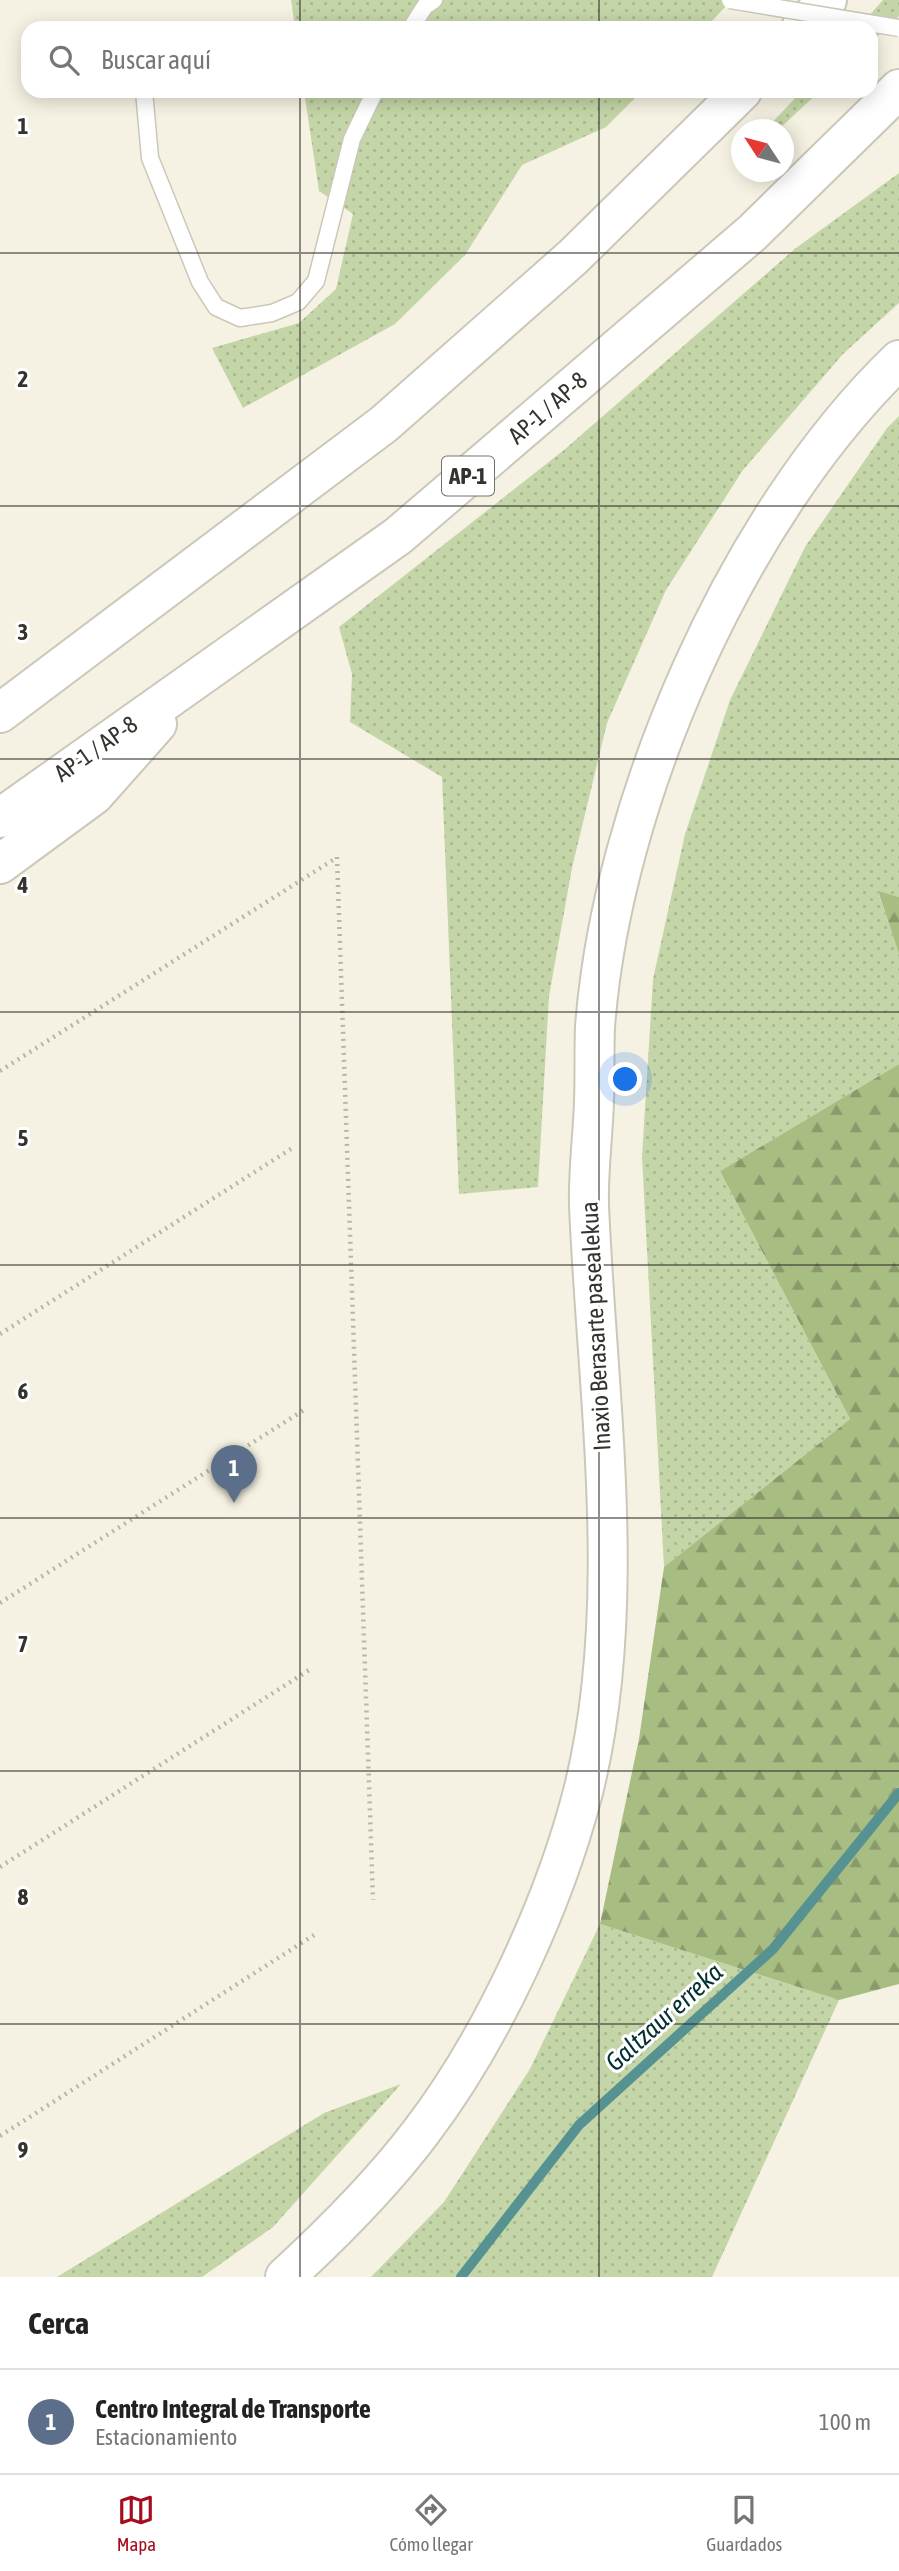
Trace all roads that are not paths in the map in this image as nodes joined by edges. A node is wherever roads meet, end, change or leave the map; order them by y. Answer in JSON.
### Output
{"nodes":[{"id":1,"x":434,"y":0,"type":"edge"},
{"id":2,"x":730,"y":0,"type":"edge"},
{"id":3,"x":827,"y":0,"type":"edge"},
{"id":4,"x":415,"y":21,"type":"edge"},
{"id":5,"x":808,"y":21,"type":"edge"},
{"id":6,"x":857,"y":21,"type":"edge"},
{"id":7,"x":878,"y":25,"type":"edge"},
{"id":8,"x":899,"y":28,"type":"edge"},
{"id":9,"x":899,"y":89,"type":"edge"},
{"id":10,"x":145,"y":98,"type":"edge"},
{"id":11,"x":372,"y":98,"type":"edge"},
{"id":12,"x":735,"y":98,"type":"edge"},
{"id":13,"x":899,"y":360,"type":"edge"},
{"id":14,"x":197,"y":678,"type":"junction"},
{"id":15,"x":0,"y":713,"type":"edge"},
{"id":16,"x":0,"y":818,"type":"edge"},
{"id":17,"x":0,"y":864,"type":"edge"},
{"id":18,"x":285,"y":2277,"type":"edge"}],
"edges":[{"from":1,"to":4,"type":"lane"},
{"from":2,"to":6,"type":"lane","bridge":true},
{"from":3,"to":5,"type":"main road"},
{"from":7,"to":8,"type":"lane","bridge":true},
{"from":9,"to":14,"type":"main road","name":"AP-1 / AP-8","number":"AP-1"},
{"from":10,"to":11,"type":"lane"},
{"from":12,"to":15,"type":"main road"},
{"from":13,"to":18,"type":"main road","name":"Inaxio Berasarte pasealekua"},
{"from":14,"to":16,"type":"main road","name":"AP-1 / AP-8","number":"AP-1"},
{"from":14,"to":17,"type":"main road"}]}
